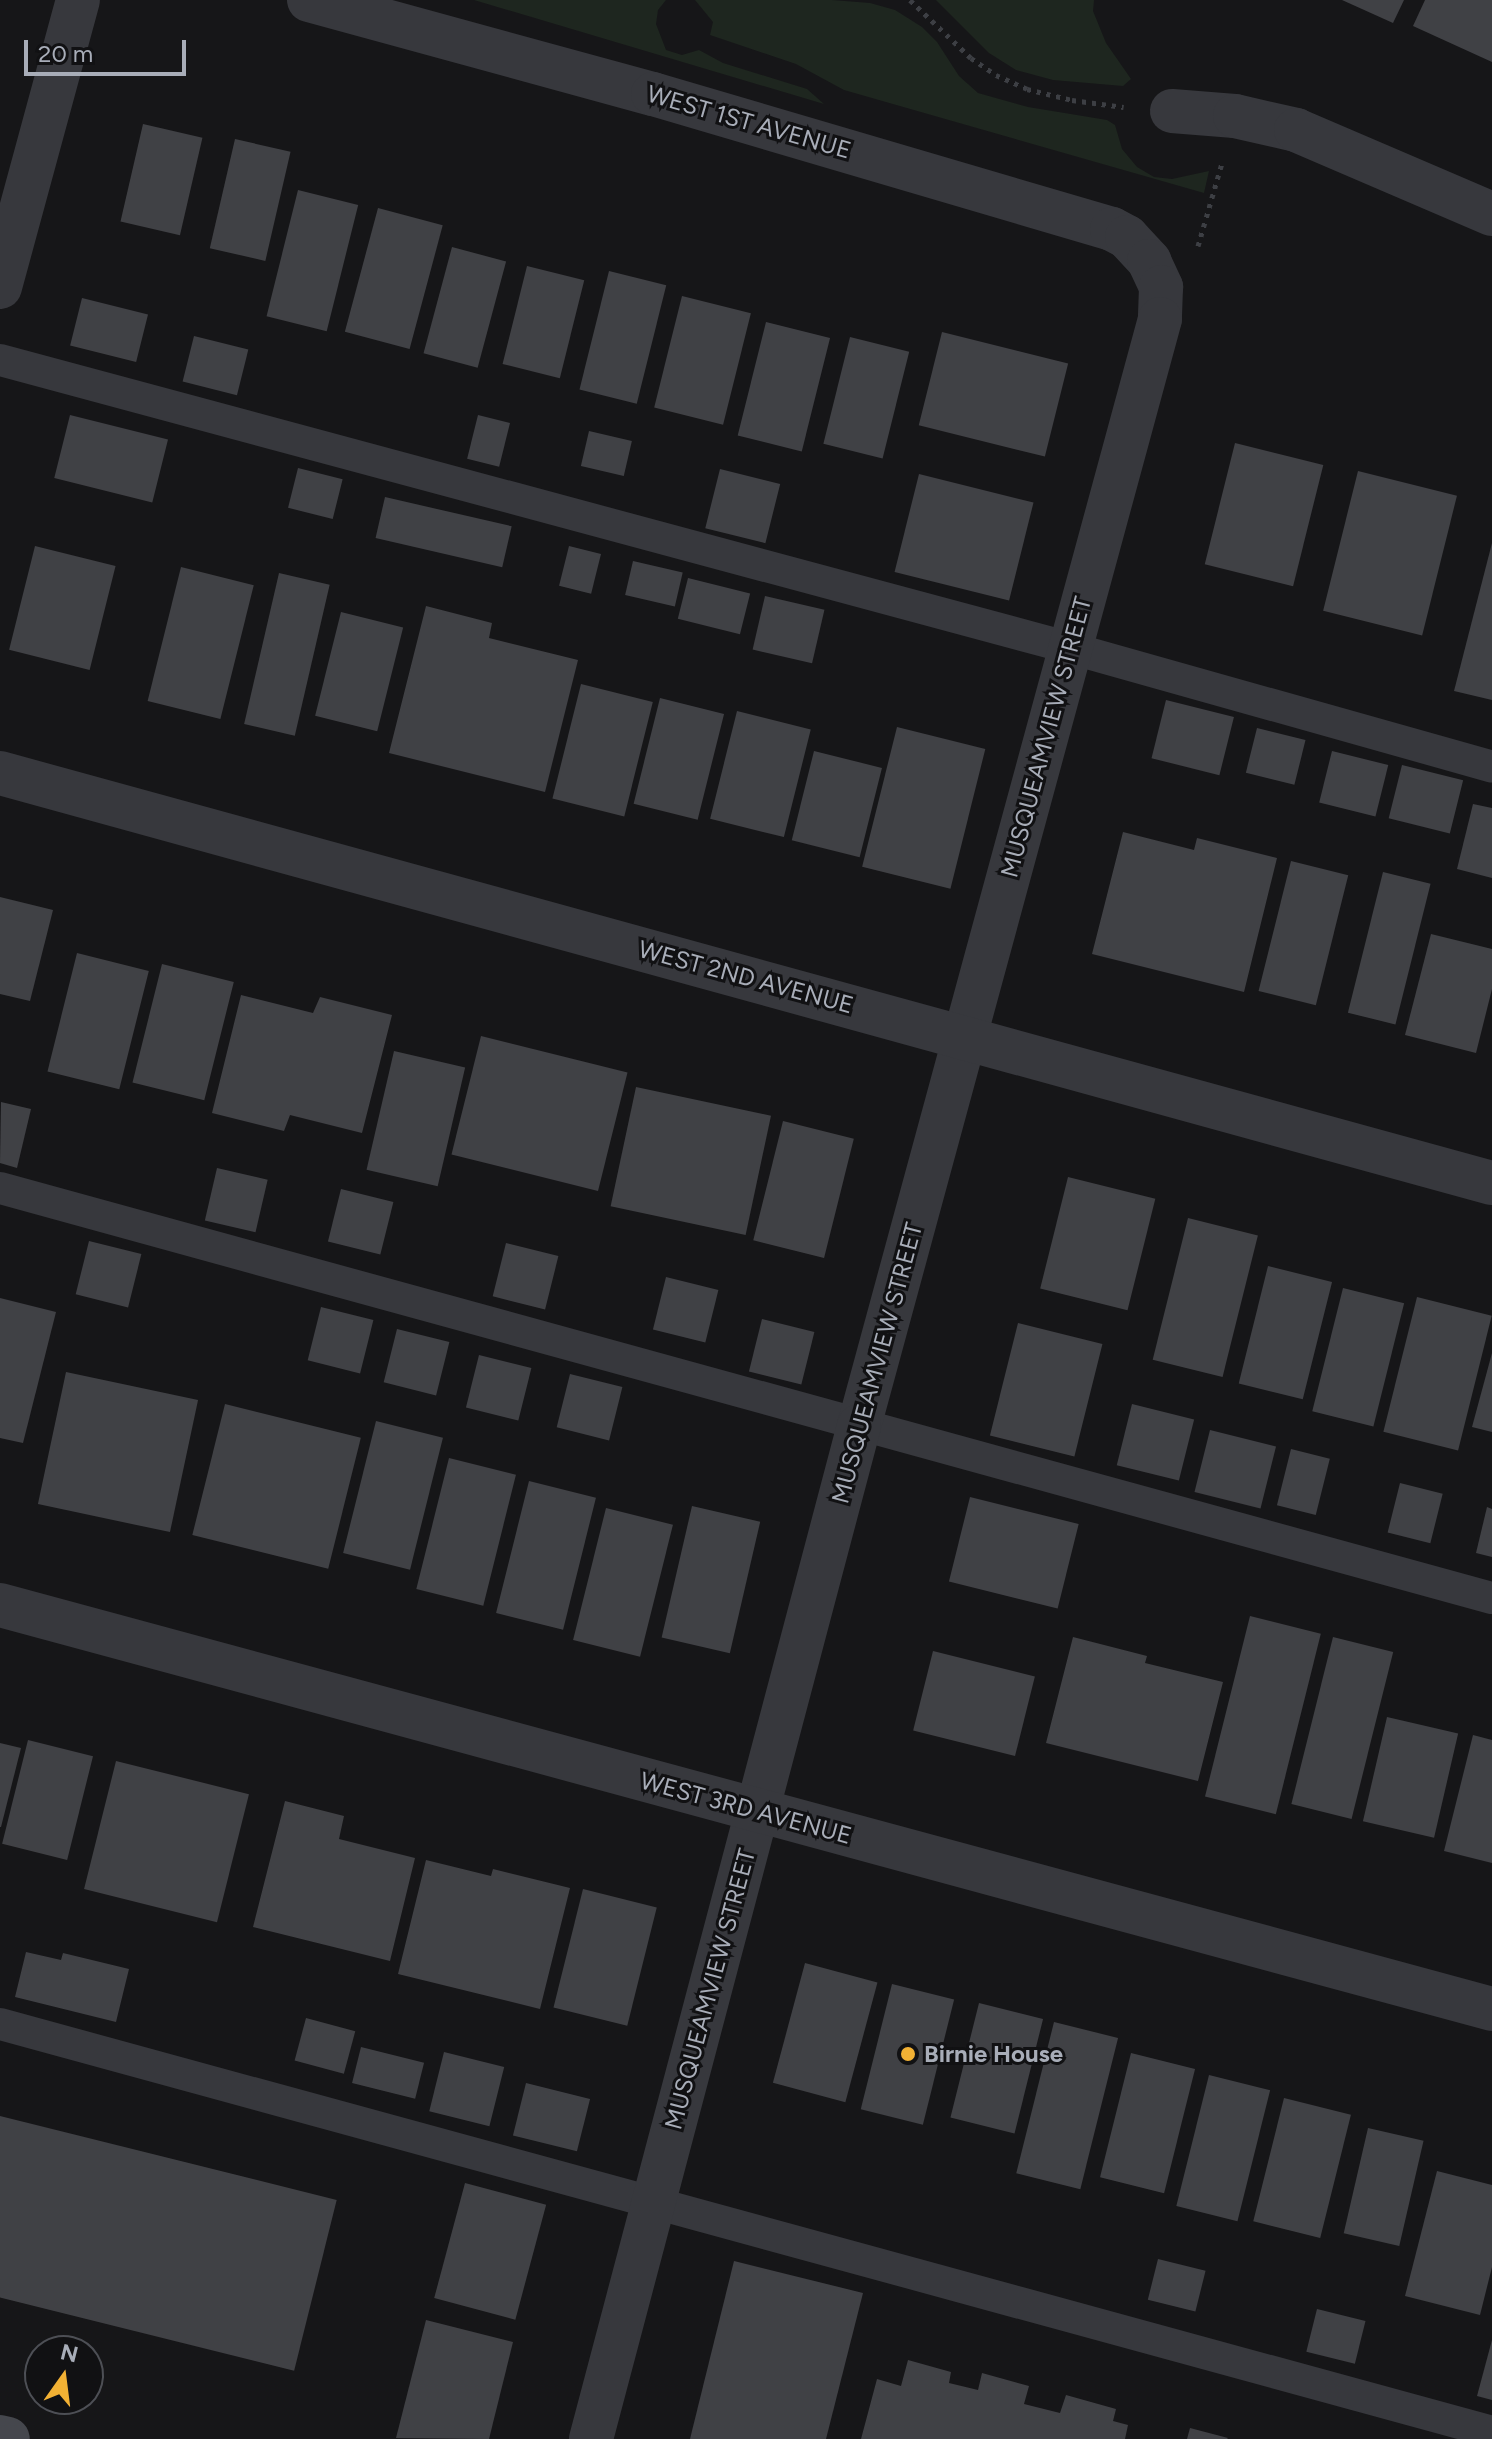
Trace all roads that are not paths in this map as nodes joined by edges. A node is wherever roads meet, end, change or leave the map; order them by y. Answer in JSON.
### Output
{"nodes":[{"id":1,"x":78,"y":0,"type":"edge"},
{"id":2,"x":309,"y":0,"type":"edge"},
{"id":3,"x":1172,"y":111,"type":"road end"},
{"id":4,"x":1492,"y":214,"type":"edge"},
{"id":5,"x":0,"y":287,"type":"edge"},
{"id":6,"x":1161,"y":287,"type":"joint"},
{"id":7,"x":0,"y":360,"type":"edge"},
{"id":8,"x":1070,"y":648,"type":"junction"},
{"id":9,"x":1492,"y":767,"type":"edge"},
{"id":10,"x":0,"y":773,"type":"edge"},
{"id":11,"x":966,"y":1037,"type":"junction"},
{"id":12,"x":1492,"y":1183,"type":"edge"},
{"id":13,"x":0,"y":1188,"type":"edge"},
{"id":14,"x":859,"y":1426,"type":"junction"},
{"id":15,"x":1492,"y":1598,"type":"edge"},
{"id":16,"x":0,"y":1605,"type":"edge"},
{"id":17,"x":757,"y":1812,"type":"junction"},
{"id":18,"x":1492,"y":2009,"type":"edge"},
{"id":19,"x":0,"y":2024,"type":"edge"},
{"id":20,"x":654,"y":2202,"type":"junction"},
{"id":21,"x":1492,"y":2432,"type":"edge"},
{"id":22,"x":0,"y":2437,"type":"edge"},
{"id":23,"x":8,"y":2439,"type":"edge"},
{"id":24,"x":591,"y":2439,"type":"edge"}],
"edges":[{"from":1,"to":5,"type":"street"},
{"from":2,"to":6,"type":"street","name":"WEST 1ST AVENUE"},
{"from":3,"to":4,"type":"street"},
{"from":6,"to":8,"type":"street","name":"MUSQUEAMVIEW STREET"},
{"from":7,"to":8,"type":"lane"},
{"from":8,"to":9,"type":"lane"},
{"from":8,"to":11,"type":"street","name":"MUSQUEAMVIEW STREET"},
{"from":10,"to":11,"type":"street","name":"WEST 2ND AVENUE"},
{"from":11,"to":12,"type":"street","name":"WEST 2ND AVENUE"},
{"from":11,"to":14,"type":"street","name":"MUSQUEAMVIEW STREET"},
{"from":13,"to":14,"type":"lane"},
{"from":14,"to":15,"type":"lane"},
{"from":14,"to":17,"type":"street","name":"MUSQUEAMVIEW STREET"},
{"from":16,"to":17,"type":"street","name":"WEST 3RD AVENUE"},
{"from":17,"to":18,"type":"street","name":"WEST 3RD AVENUE"},
{"from":17,"to":20,"type":"street","name":"MUSQUEAMVIEW STREET"},
{"from":19,"to":20,"type":"lane"},
{"from":20,"to":21,"type":"lane"},
{"from":20,"to":24,"type":"street","name":"MUSQUEAMVIEW STREET"},
{"from":22,"to":23,"type":"main road"}]}
